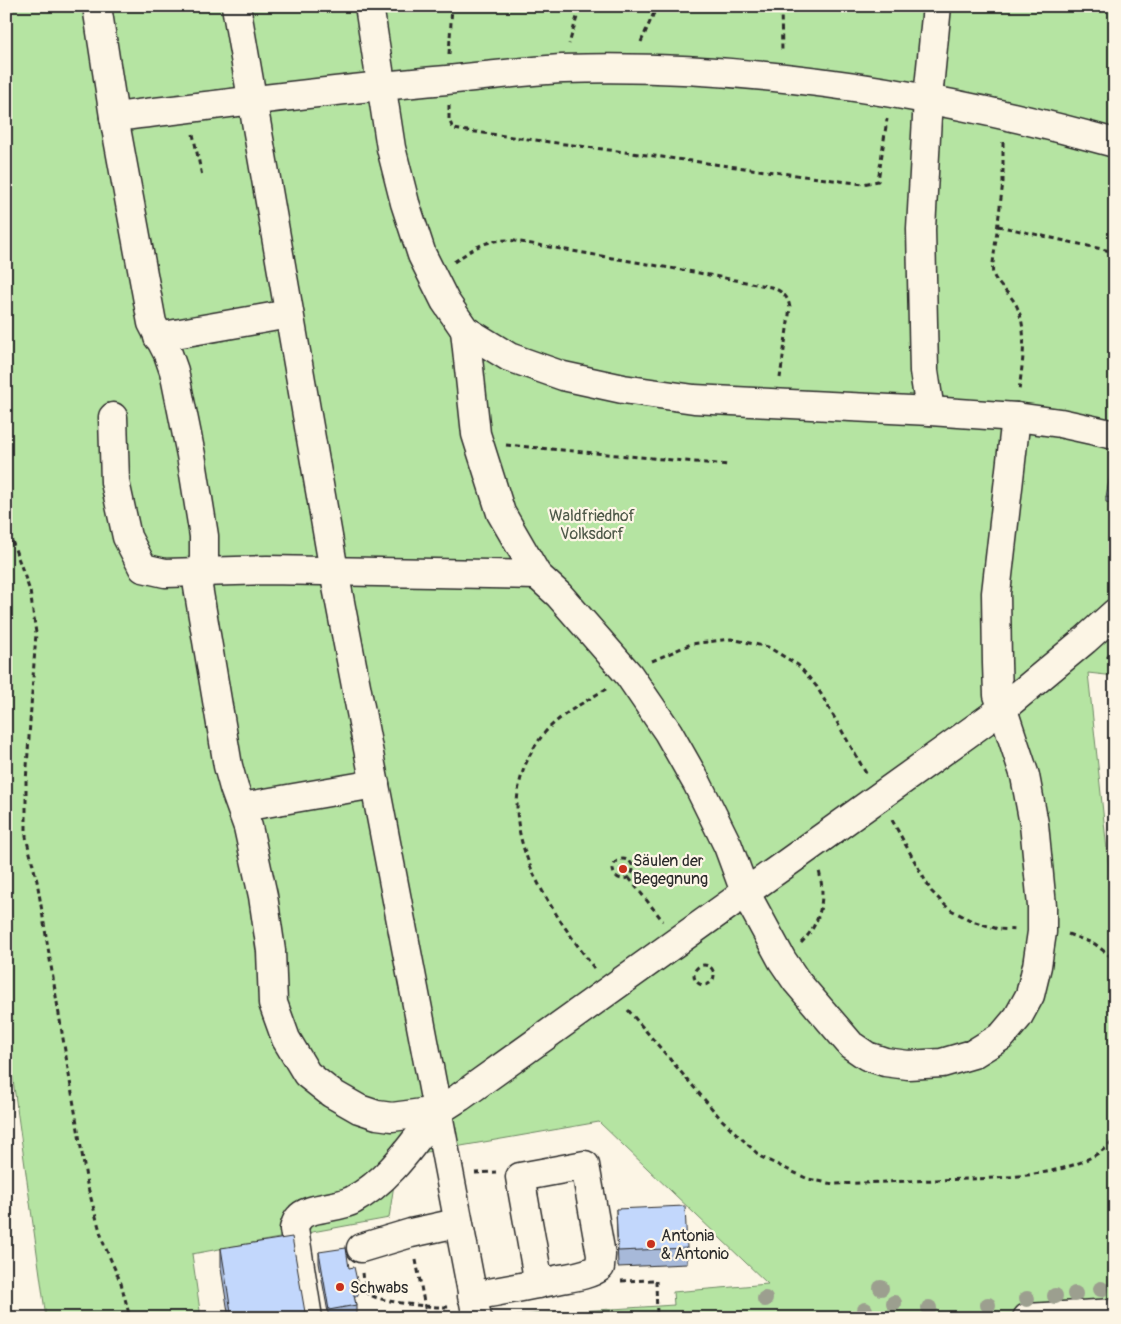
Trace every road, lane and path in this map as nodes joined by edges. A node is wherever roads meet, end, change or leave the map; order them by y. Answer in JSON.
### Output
{"nodes":[{"id":1,"x":97,"y":6,"type":"edge"},
{"id":2,"x":236,"y":6,"type":"edge"},
{"id":3,"x":371,"y":6,"type":"edge"},
{"id":4,"x":452,"y":6,"type":"edge"},
{"id":5,"x":564,"y":6,"type":"edge"},
{"id":6,"x":657,"y":6,"type":"edge"},
{"id":7,"x":772,"y":6,"type":"edge"},
{"id":8,"x":937,"y":6,"type":"edge"},
{"id":9,"x":562,"y":69,"type":"junction"},
{"id":10,"x":629,"y":69,"type":"junction"},
{"id":11,"x":782,"y":77,"type":"junction"},
{"id":12,"x":448,"y":80,"type":"junction"},
{"id":13,"x":382,"y":85,"type":"junction"},
{"id":14,"x":890,"y":92,"type":"junction"},
{"id":15,"x":928,"y":98,"type":"junction"},
{"id":16,"x":252,"y":101,"type":"junction"},
{"id":17,"x":188,"y":108,"type":"junction"},
{"id":18,"x":1006,"y":114,"type":"junction"},
{"id":19,"x":114,"y":117,"type":"junction"},
{"id":20,"x":1115,"y":143,"type":"edge"},
{"id":21,"x":202,"y":176,"type":"dead end"},
{"id":22,"x":998,"y":226,"type":"junction"},
{"id":23,"x":1115,"y":252,"type":"edge"},
{"id":24,"x":433,"y":277,"type":"junction"},
{"id":25,"x":289,"y":314,"type":"junction"},
{"id":26,"x":465,"y":330,"type":"junction"},
{"id":27,"x":158,"y":337,"type":"junction"},
{"id":28,"x":775,"y":404,"type":"junction"},
{"id":29,"x":930,"y":410,"type":"junction"},
{"id":30,"x":113,"y":417,"type":"dead end"},
{"id":31,"x":1016,"y":417,"type":"junction"},
{"id":32,"x":1115,"y":435,"type":"edge"},
{"id":33,"x":478,"y":442,"type":"junction"},
{"id":34,"x":729,"y":465,"type":"dead end"},
{"id":35,"x":6,"y":524,"type":"edge"},
{"id":36,"x":334,"y":571,"type":"junction"},
{"id":37,"x":201,"y":573,"type":"junction"},
{"id":38,"x":537,"y":575,"type":"junction"},
{"id":39,"x":1115,"y":613,"type":"edge"},
{"id":40,"x":1002,"y":709,"type":"junction"},
{"id":41,"x":375,"y":784,"type":"junction"},
{"id":42,"x":242,"y":807,"type":"junction"},
{"id":43,"x":808,"y":847,"type":"junction"},
{"id":44,"x":629,"y":878,"type":"joint"},
{"id":45,"x":745,"y":892,"type":"junction"},
{"id":46,"x":782,"y":960,"type":"junction"},
{"id":47,"x":710,"y":984,"type":"joint"},
{"id":48,"x":438,"y":1111,"type":"junction"},
{"id":49,"x":1115,"y":1139,"type":"edge"},
{"id":50,"x":790,"y":1172,"type":"dead end"},
{"id":51,"x":520,"y":1176,"type":"junction"},
{"id":52,"x":450,"y":1178,"type":"junction"},
{"id":53,"x":457,"y":1223,"type":"junction"},
{"id":54,"x":410,"y":1233,"type":"junction"},
{"id":55,"x":360,"y":1248,"type":"joint"},
{"id":56,"x":656,"y":1280,"type":"dead end"},
{"id":57,"x":539,"y":1284,"type":"junction"},
{"id":58,"x":425,"y":1306,"type":"junction"},
{"id":59,"x":474,"y":1306,"type":"edge"},
{"id":60,"x":1115,"y":1313,"type":"edge"},
{"id":61,"x":130,"y":1318,"type":"edge"},
{"id":62,"x":308,"y":1318,"type":"edge"},
{"id":63,"x":427,"y":1318,"type":"edge"},
{"id":64,"x":657,"y":1318,"type":"edge"},
{"id":65,"x":1027,"y":1318,"type":"edge"}],
"edges":[{"from":1,"to":19,"type":"street"},
{"from":2,"to":16,"type":"street"},
{"from":3,"to":13,"type":"street"},
{"from":4,"to":12,"type":"path"},
{"from":5,"to":9,"type":"path"},
{"from":6,"to":10,"type":"path"},
{"from":7,"to":11,"type":"path"},
{"from":8,"to":15,"type":"street"},
{"from":9,"to":10,"type":"street"},
{"from":9,"to":12,"type":"street"},
{"from":10,"to":11,"type":"street"},
{"from":11,"to":14,"type":"street"},
{"from":12,"to":13,"type":"street"},
{"from":12,"to":14,"type":"path"},
{"from":13,"to":16,"type":"street"},
{"from":13,"to":24,"type":"street"},
{"from":14,"to":15,"type":"street"},
{"from":15,"to":18,"type":"street"},
{"from":15,"to":29,"type":"street"},
{"from":16,"to":17,"type":"street"},
{"from":16,"to":25,"type":"street"},
{"from":17,"to":19,"type":"street"},
{"from":17,"to":21,"type":"path"},
{"from":18,"to":20,"type":"street"},
{"from":18,"to":22,"type":"path"},
{"from":19,"to":27,"type":"street"},
{"from":22,"to":23,"type":"path"},
{"from":22,"to":31,"type":"path"},
{"from":24,"to":26,"type":"street"},
{"from":24,"to":28,"type":"path"},
{"from":25,"to":27,"type":"street"},
{"from":25,"to":36,"type":"street"},
{"from":26,"to":28,"type":"street"},
{"from":26,"to":33,"type":"street"},
{"from":27,"to":37,"type":"street"},
{"from":28,"to":29,"type":"street"},
{"from":29,"to":31,"type":"street"},
{"from":30,"to":37,"type":"street"},
{"from":31,"to":32,"type":"street"},
{"from":31,"to":40,"type":"street"},
{"from":33,"to":34,"type":"path"},
{"from":33,"to":38,"type":"street"},
{"from":35,"to":61,"type":"path"},
{"from":36,"to":37,"type":"street"},
{"from":36,"to":38,"type":"street"},
{"from":36,"to":41,"type":"street"},
{"from":37,"to":42,"type":"street"},
{"from":38,"to":45,"type":"street"},
{"from":39,"to":40,"type":"street"},
{"from":40,"to":43,"type":"street"},
{"from":40,"to":46,"type":"street"},
{"from":41,"to":42,"type":"street"},
{"from":41,"to":48,"type":"street"},
{"from":42,"to":48,"type":"street"},
{"from":43,"to":45,"type":"street"},
{"from":43,"to":46,"type":"path"},
{"from":44,"to":44,"type":"path"},
{"from":45,"to":46,"type":"street"},
{"from":45,"to":48,"type":"street"},
{"from":47,"to":47,"type":"path"},
{"from":48,"to":52,"type":"street"},
{"from":48,"to":62,"type":"street"},
{"from":49,"to":50,"type":"path"},
{"from":51,"to":52,"type":"path"},
{"from":51,"to":57,"type":"street"},
{"from":51,"to":57,"type":"street"},
{"from":52,"to":53,"type":"street"},
{"from":53,"to":54,"type":"street"},
{"from":53,"to":59,"type":"street"},
{"from":54,"to":55,"type":"street"},
{"from":54,"to":58,"type":"path"},
{"from":55,"to":58,"type":"path"},
{"from":56,"to":64,"type":"path"},
{"from":57,"to":59,"type":"street"},
{"from":58,"to":59,"type":"path"},
{"from":58,"to":63,"type":"path"},
{"from":60,"to":65,"type":"street"}]}
